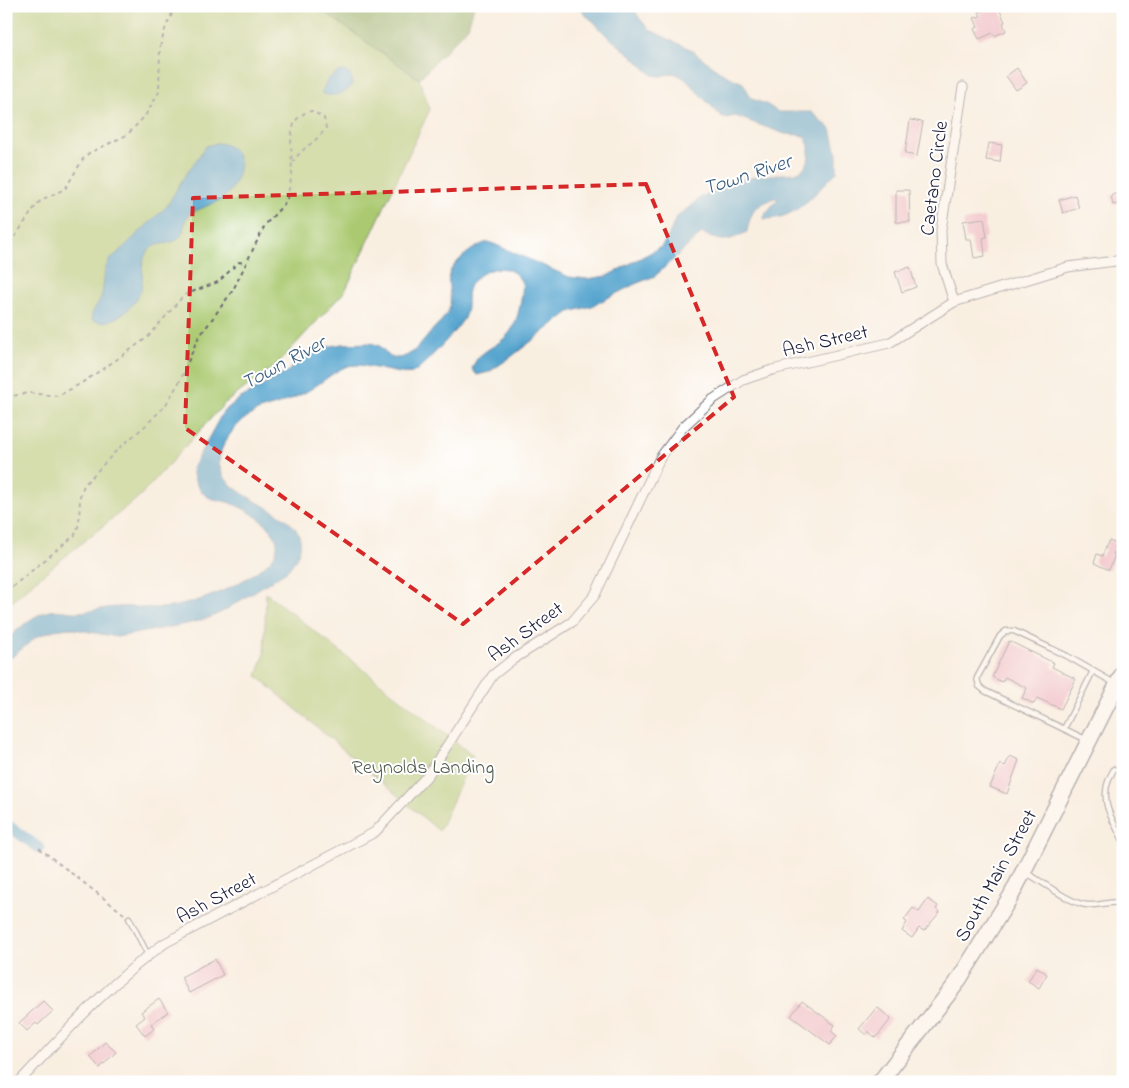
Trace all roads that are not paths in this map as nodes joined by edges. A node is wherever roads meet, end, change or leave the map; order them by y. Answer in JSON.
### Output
{"nodes":[{"id":1,"x":962,"y":87,"type":"dead end"},
{"id":2,"x":1123,"y":260,"type":"edge"},
{"id":3,"x":954,"y":302,"type":"junction"},
{"id":4,"x":1093,"y":671,"type":"junction"},
{"id":5,"x":1120,"y":679,"type":"edge"},
{"id":6,"x":1064,"y":729,"type":"junction"},
{"id":7,"x":1088,"y":741,"type":"junction"},
{"id":8,"x":1114,"y":769,"type":"dead end"},
{"id":9,"x":1123,"y":840,"type":"edge"},
{"id":10,"x":1024,"y":870,"type":"junction"},
{"id":11,"x":1123,"y":903,"type":"edge"},
{"id":12,"x":129,"y":918,"type":"road end"},
{"id":13,"x":148,"y":955,"type":"junction"},
{"id":14,"x":19,"y":1082,"type":"edge"},
{"id":15,"x":880,"y":1082,"type":"edge"}],
"edges":[{"from":1,"to":3,"type":"street","name":"Caetano Circle"},
{"from":2,"to":3,"type":"street","name":"Ash Street"},
{"from":3,"to":13,"type":"street","name":"Ash Street"},
{"from":4,"to":5,"type":"lane"},
{"from":4,"to":6,"type":"lane"},
{"from":4,"to":6,"type":"lane"},
{"from":5,"to":7,"type":"main road","name":"South Main Street"},
{"from":6,"to":7,"type":"lane"},
{"from":7,"to":10,"type":"main road","name":"South Main Street"},
{"from":8,"to":9,"type":"lane"},
{"from":10,"to":11,"type":"lane"},
{"from":10,"to":15,"type":"main road","name":"South Main Street"},
{"from":12,"to":13,"type":"lane"},
{"from":13,"to":14,"type":"street","name":"Ash Street"}]}
